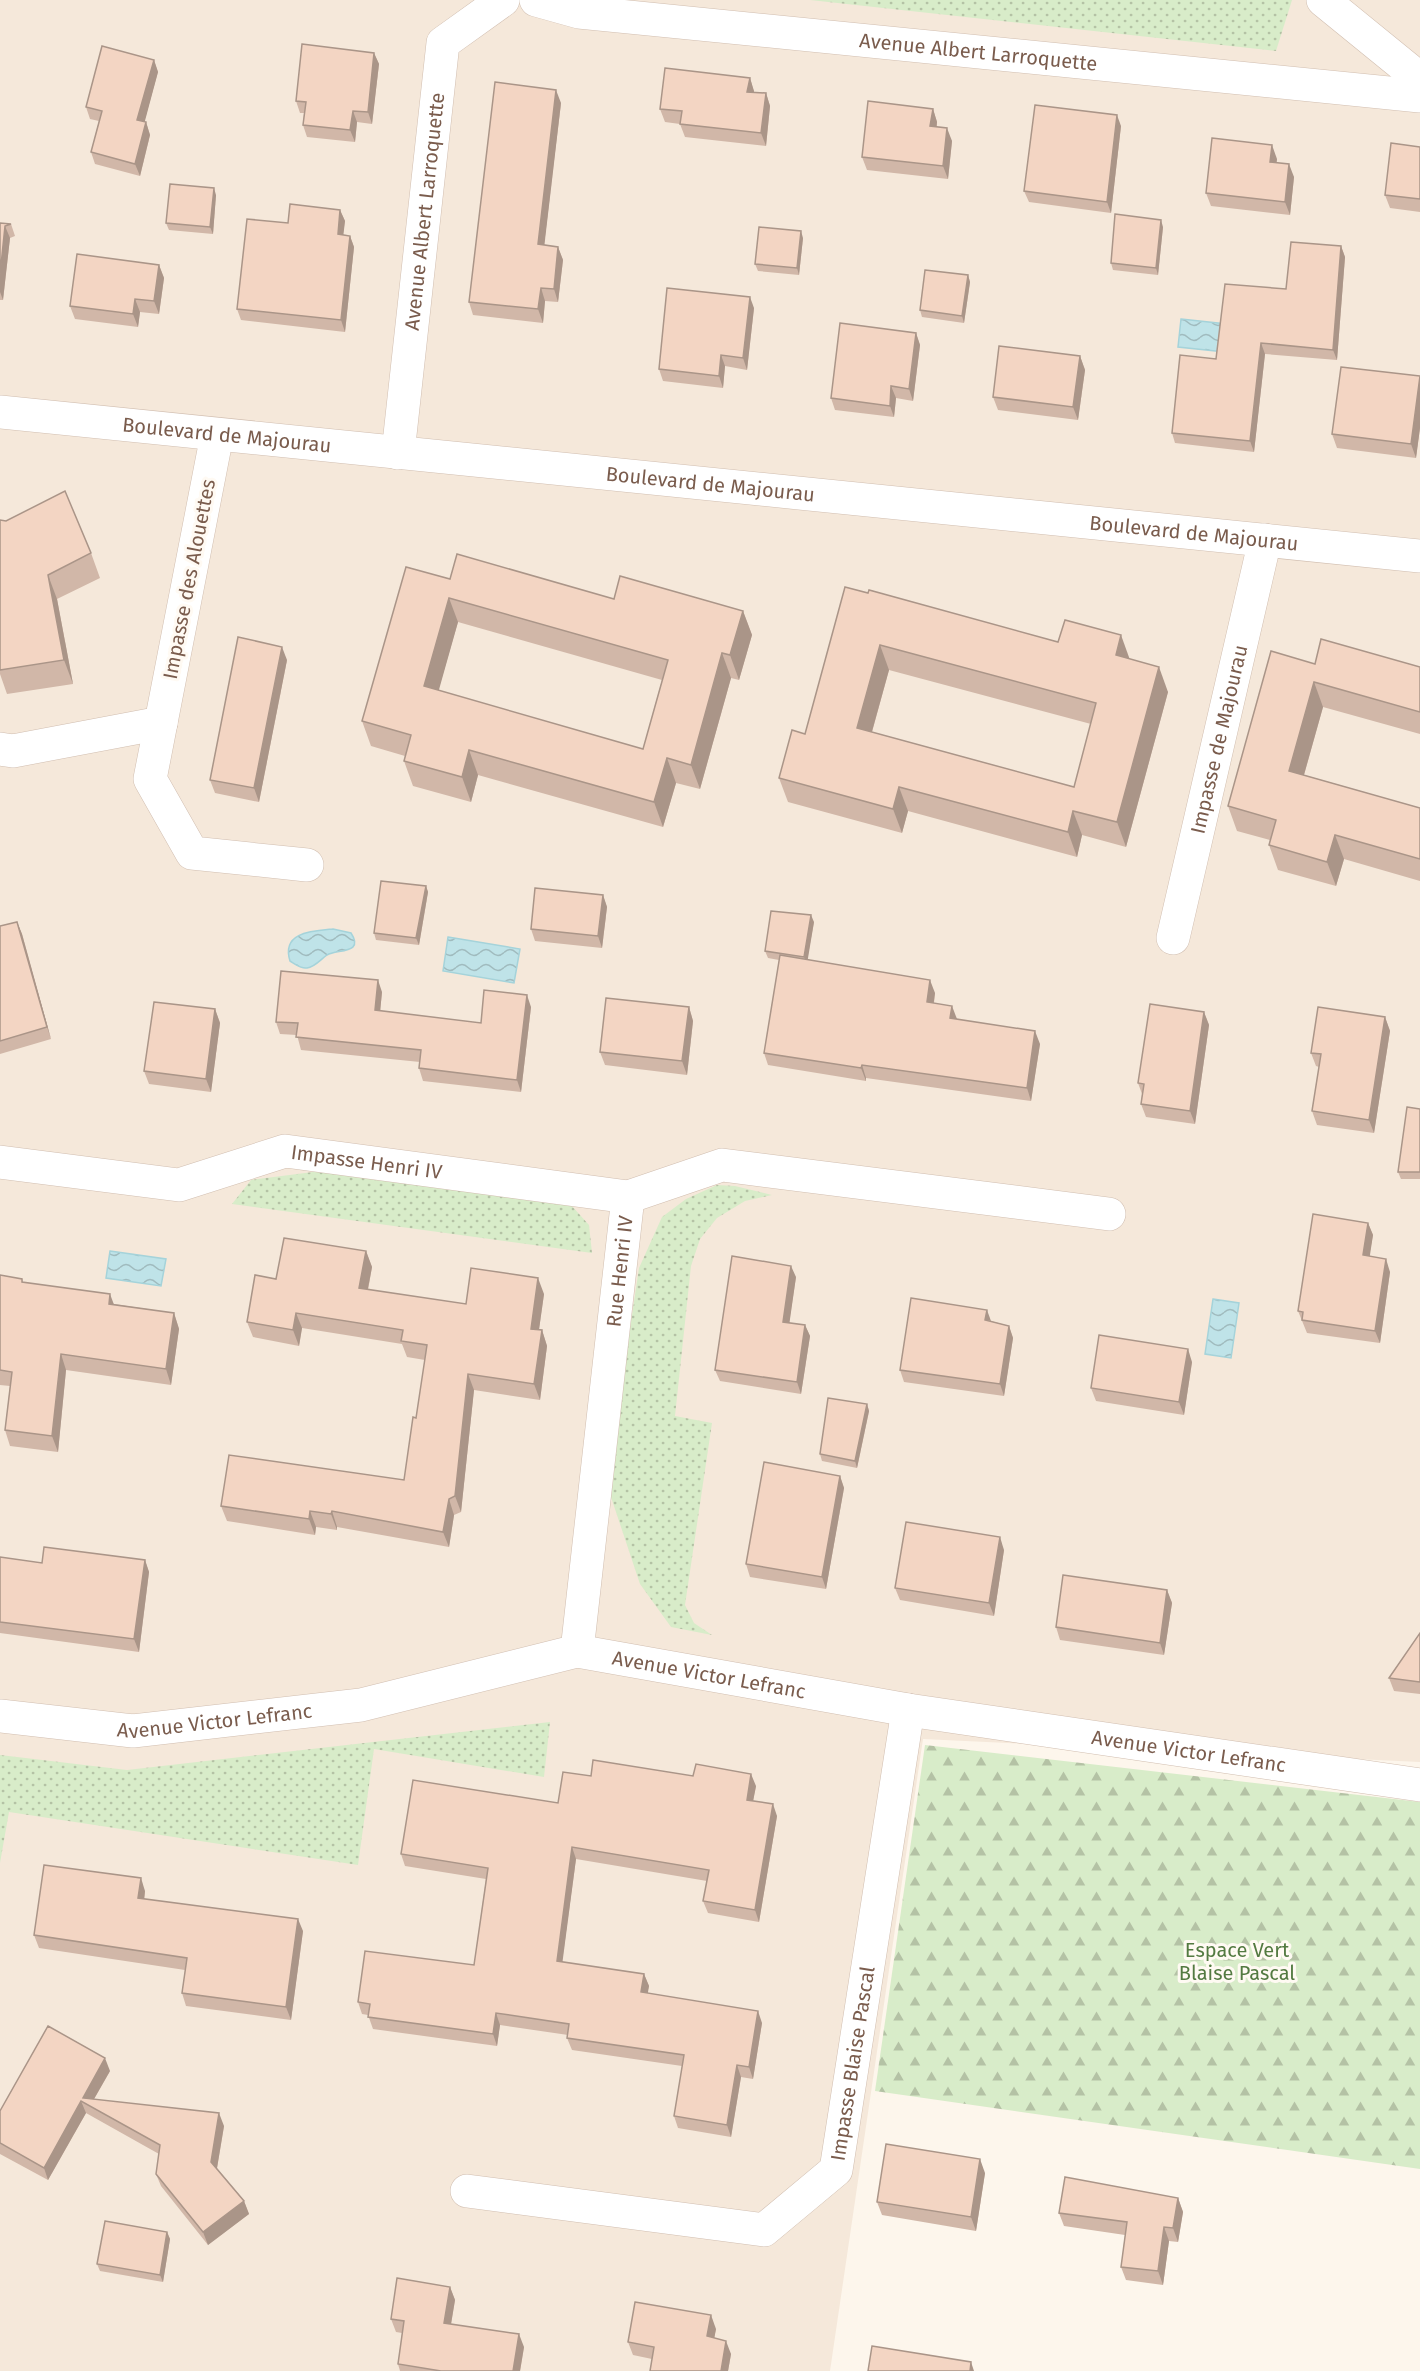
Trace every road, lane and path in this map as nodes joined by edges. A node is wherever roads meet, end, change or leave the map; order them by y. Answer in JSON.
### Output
{"nodes":[{"id":1,"x":503,"y":0,"type":"edge"},
{"id":2,"x":537,"y":0,"type":"edge"},
{"id":3,"x":1323,"y":0,"type":"edge"},
{"id":4,"x":1420,"y":79,"type":"edge"},
{"id":5,"x":1420,"y":96,"type":"edge"},
{"id":6,"x":0,"y":412,"type":"edge"},
{"id":7,"x":217,"y":435,"type":"junction"},
{"id":8,"x":398,"y":453,"type":"junction"},
{"id":9,"x":1265,"y":540,"type":"junction"},
{"id":10,"x":1420,"y":556,"type":"edge"},
{"id":11,"x":161,"y":723,"type":"junction"},
{"id":12,"x":0,"y":749,"type":"edge"},
{"id":13,"x":307,"y":865,"type":"dead end"},
{"id":14,"x":1173,"y":938,"type":"dead end"},
{"id":15,"x":0,"y":1162,"type":"edge"},
{"id":16,"x":628,"y":1197,"type":"junction"},
{"id":17,"x":1109,"y":1214,"type":"dead end"},
{"id":18,"x":577,"y":1651,"type":"junction"},
{"id":19,"x":908,"y":1710,"type":"junction"},
{"id":20,"x":0,"y":1716,"type":"edge"},
{"id":21,"x":1420,"y":1785,"type":"edge"},
{"id":22,"x":467,"y":2191,"type":"dead end"}],
"edges":[{"from":1,"to":8,"type":"street","name":"Avenue Albert Larroquette"},
{"from":2,"to":5,"type":"street","name":"Avenue Albert Larroquette"},
{"from":3,"to":4,"type":"street"},
{"from":6,"to":7,"type":"street","name":"Boulevard de Majourau"},
{"from":7,"to":8,"type":"street","name":"Boulevard de Majourau"},
{"from":7,"to":11,"type":"street","name":"Impasse des Alouettes"},
{"from":8,"to":9,"type":"street","name":"Boulevard de Majourau"},
{"from":9,"to":10,"type":"street","name":"Boulevard de Majourau"},
{"from":9,"to":14,"type":"street","name":"Impasse de Majourau"},
{"from":11,"to":12,"type":"street"},
{"from":11,"to":13,"type":"street","name":"Impasse des Alouettes"},
{"from":15,"to":16,"type":"street","name":"Impasse Henri IV"},
{"from":16,"to":17,"type":"street","name":"Rue Henri IV"},
{"from":16,"to":18,"type":"street","name":"Rue Henri IV"},
{"from":18,"to":19,"type":"street","name":"Avenue Victor Lefranc"},
{"from":18,"to":20,"type":"street","name":"Avenue Victor Lefranc"},
{"from":19,"to":21,"type":"street","name":"Avenue Victor Lefranc"},
{"from":19,"to":22,"type":"street","name":"Impasse Blaise Pascal"}]}
